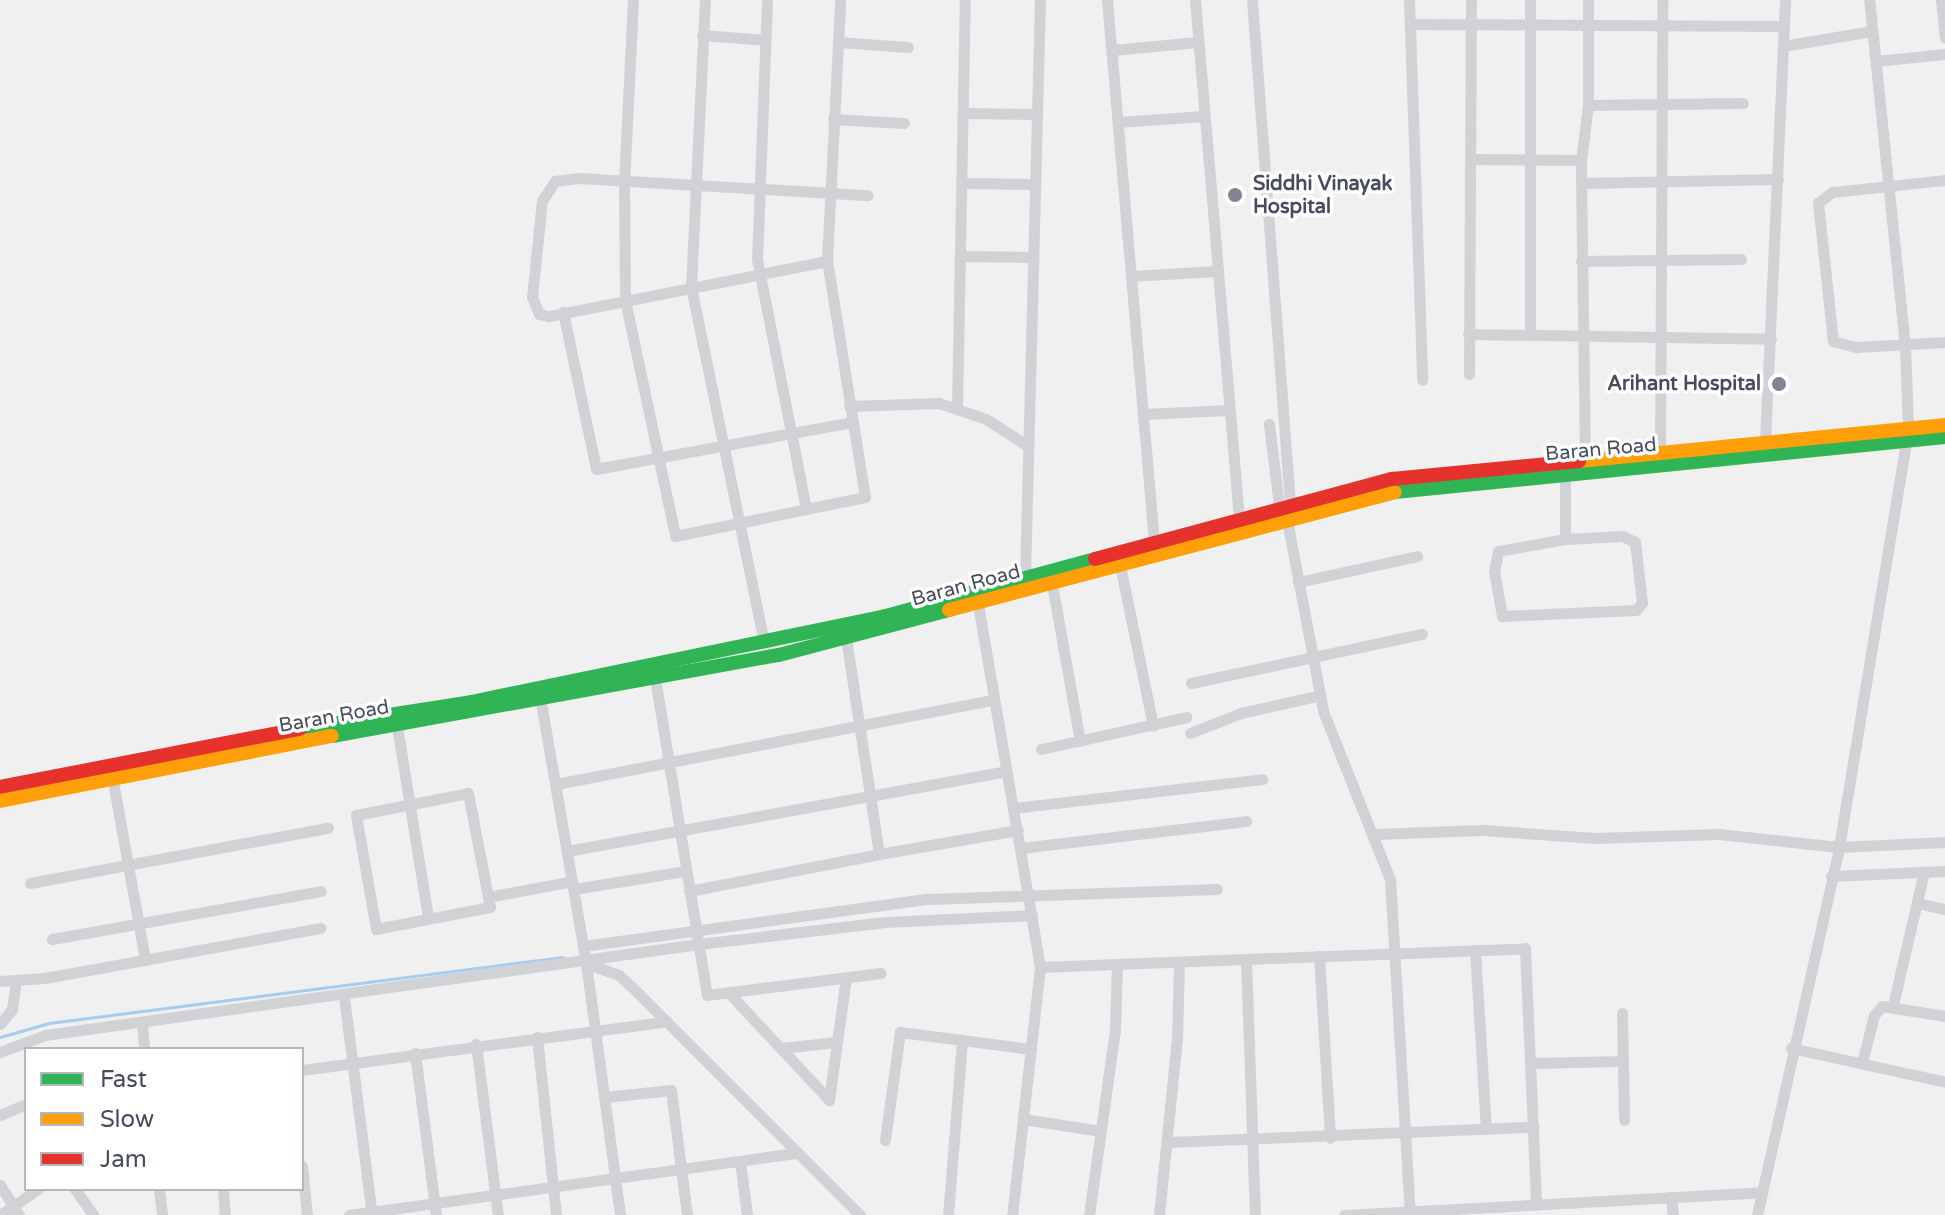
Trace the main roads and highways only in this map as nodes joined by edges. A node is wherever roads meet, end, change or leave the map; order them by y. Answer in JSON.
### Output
{"nodes":[{"id":1,"x":1945,"y":425,"type":"edge"},
{"id":2,"x":1907,"y":435,"type":"junction"},
{"id":3,"x":1945,"y":437,"type":"edge"},
{"id":4,"x":539,"y":694,"type":"junction"},
{"id":5,"x":0,"y":796,"type":"edge"}],
"edges":[{"from":1,"to":2,"type":"main road","name":"Baran Road"},
{"from":2,"to":3,"type":"main road","name":"Baran Road"},
{"from":2,"to":4,"type":"main road","name":"Baran Road"},
{"from":2,"to":4,"type":"main road","name":"Baran Road"},
{"from":4,"to":5,"type":"main road","name":"Baran Road"},
{"from":4,"to":5,"type":"main road","name":"Baran Road"}]}
